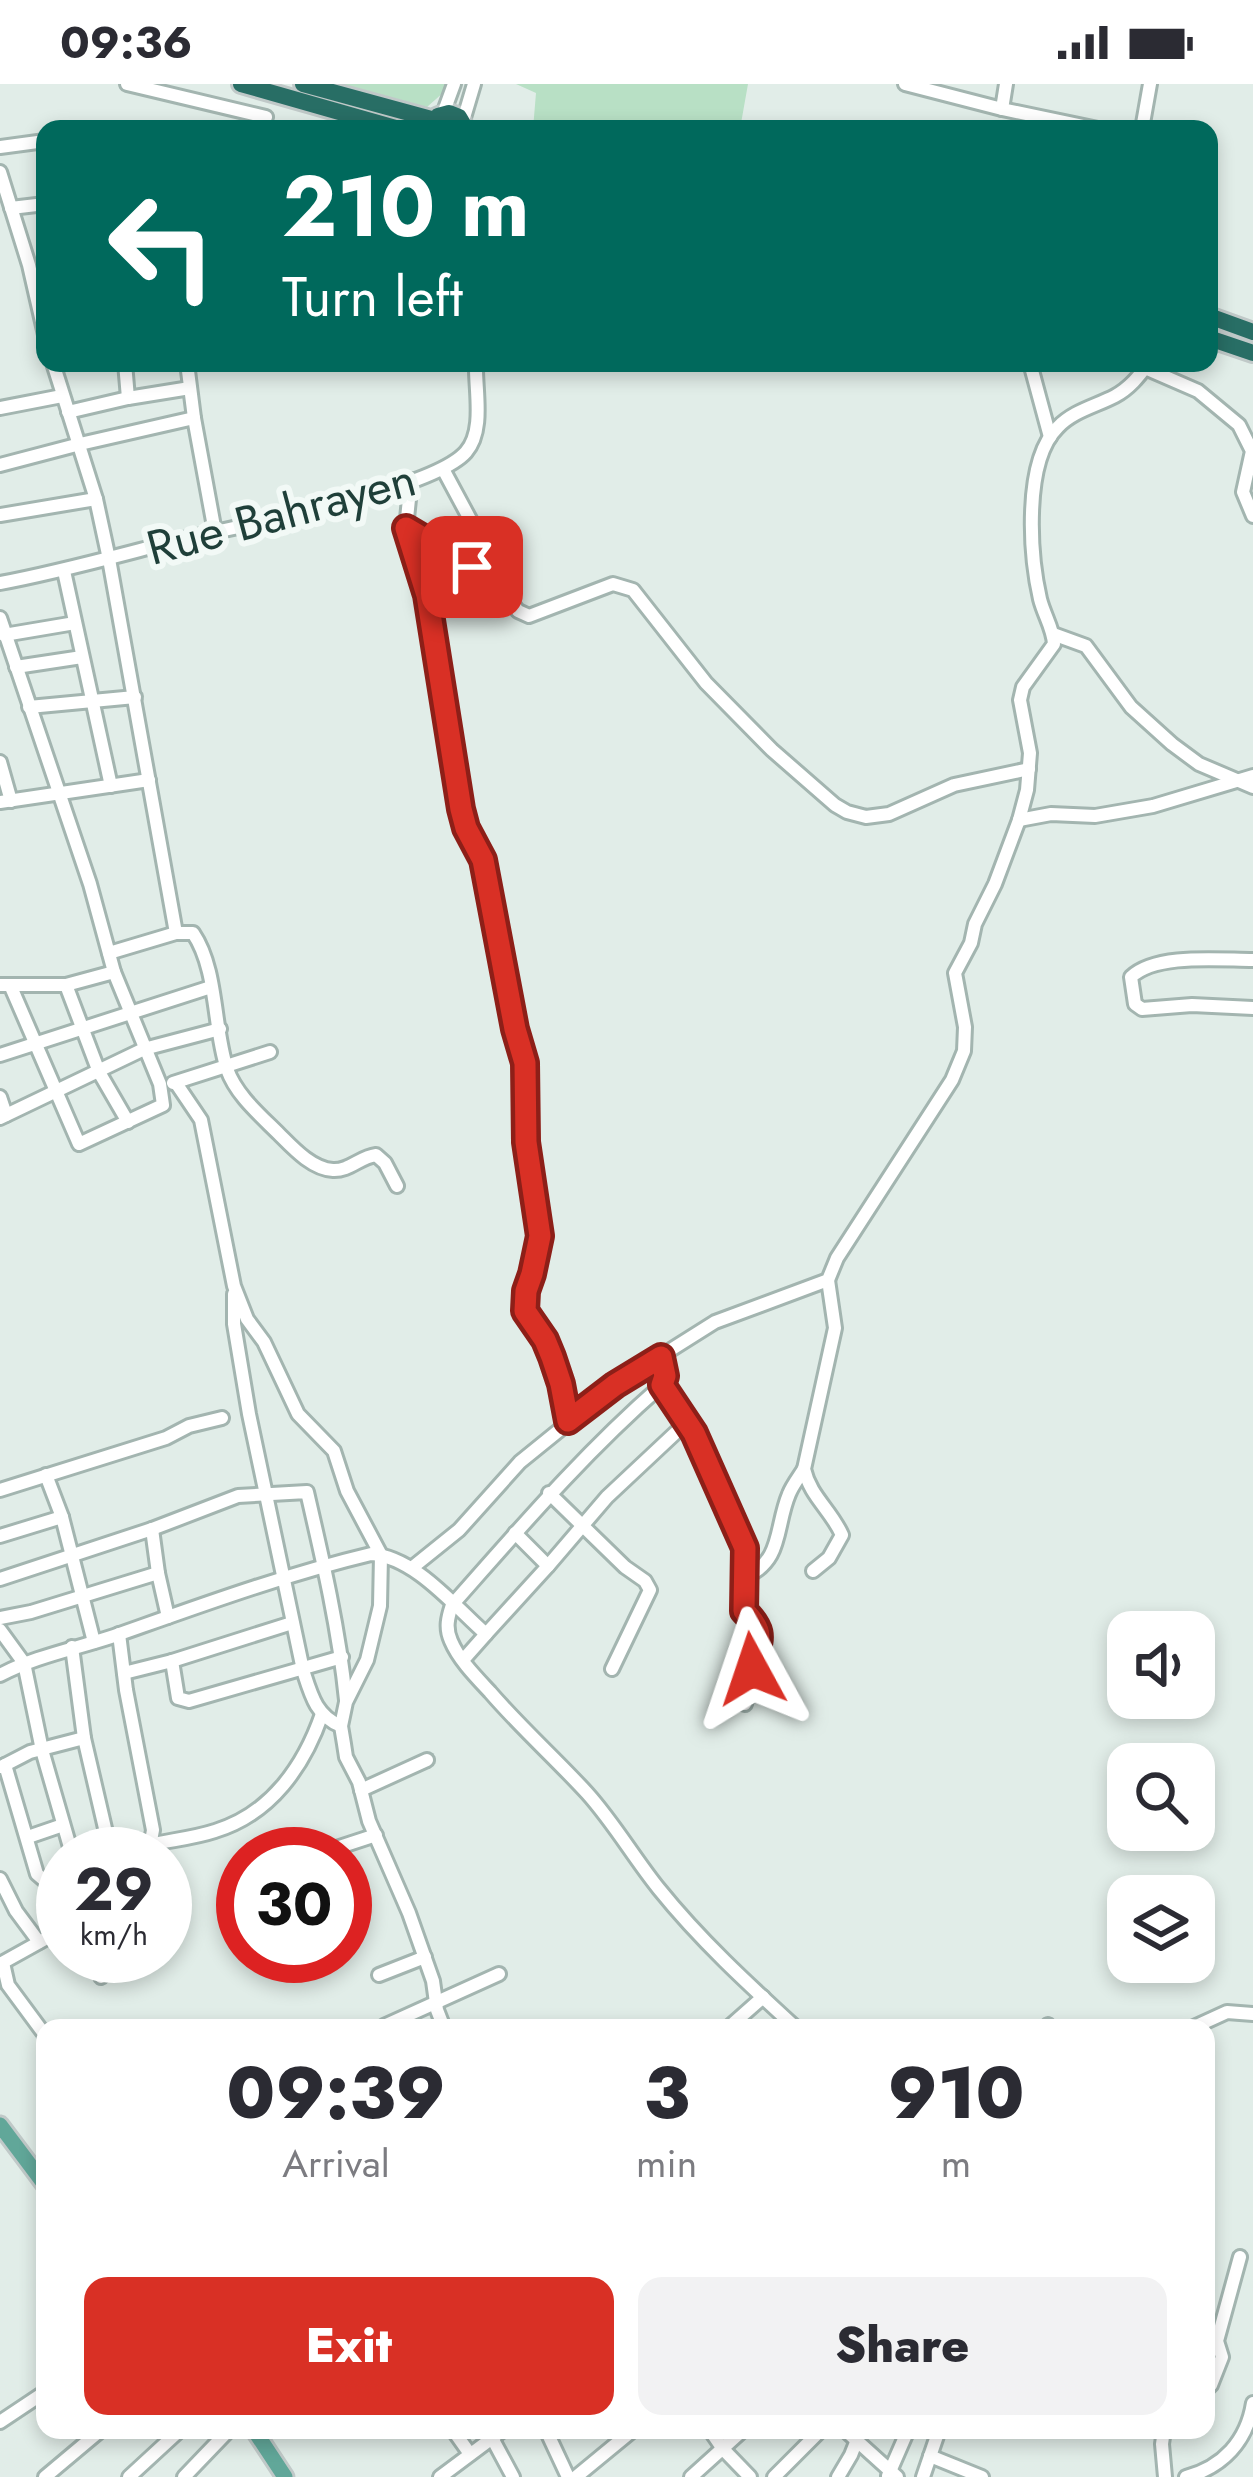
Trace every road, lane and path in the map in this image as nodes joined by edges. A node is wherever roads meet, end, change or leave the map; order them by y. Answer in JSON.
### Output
{"nodes":[{"id":1,"x":128,"y":84,"type":"edge"},
{"id":2,"x":241,"y":84,"type":"edge"},
{"id":3,"x":303,"y":84,"type":"edge"},
{"id":4,"x":454,"y":84,"type":"edge"},
{"id":5,"x":474,"y":84,"type":"edge"},
{"id":6,"x":905,"y":84,"type":"edge"},
{"id":7,"x":1006,"y":84,"type":"edge"},
{"id":8,"x":1150,"y":84,"type":"edge"},
{"id":9,"x":273,"y":92,"type":"junction"},
{"id":10,"x":1002,"y":109,"type":"junction"},
{"id":11,"x":254,"y":120,"type":"edge"},
{"id":12,"x":265,"y":120,"type":"edge"},
{"id":13,"x":368,"y":120,"type":"edge"},
{"id":14,"x":432,"y":120,"type":"edge"},
{"id":15,"x":436,"y":120,"type":"edge"},
{"id":16,"x":470,"y":120,"type":"edge"},
{"id":17,"x":1055,"y":120,"type":"edge"},
{"id":18,"x":1144,"y":120,"type":"edge"},
{"id":19,"x":36,"y":141,"type":"edge"},
{"id":20,"x":0,"y":147,"type":"edge"},
{"id":21,"x":0,"y":172,"type":"edge"},
{"id":22,"x":36,"y":205,"type":"edge"},
{"id":23,"x":11,"y":208,"type":"junction"},
{"id":24,"x":36,"y":264,"type":"edge"},
{"id":25,"x":29,"y":265,"type":"junction"},
{"id":26,"x":36,"y":295,"type":"edge"},
{"id":27,"x":1218,"y":319,"type":"edge"},
{"id":28,"x":1253,"y":332,"type":"edge"},
{"id":29,"x":1218,"y":341,"type":"edge"},
{"id":30,"x":1253,"y":353,"type":"edge"},
{"id":31,"x":55,"y":372,"type":"edge"},
{"id":32,"x":126,"y":372,"type":"edge"},
{"id":33,"x":188,"y":372,"type":"edge"},
{"id":34,"x":476,"y":372,"type":"edge"},
{"id":35,"x":1032,"y":372,"type":"edge"},
{"id":36,"x":1141,"y":372,"type":"edge"},
{"id":37,"x":1159,"y":372,"type":"edge"},
{"id":38,"x":190,"y":388,"type":"junction"},
{"id":39,"x":62,"y":396,"type":"junction"},
{"id":40,"x":128,"y":398,"type":"junction"},
{"id":41,"x":0,"y":408,"type":"edge"},
{"id":42,"x":68,"y":412,"type":"junction"},
{"id":43,"x":194,"y":418,"type":"junction"},
{"id":44,"x":1049,"y":437,"type":"junction"},
{"id":45,"x":80,"y":443,"type":"junction"},
{"id":46,"x":0,"y":465,"type":"edge"},
{"id":47,"x":443,"y":470,"type":"junction"},
{"id":48,"x":411,"y":481,"type":"junction"},
{"id":49,"x":96,"y":499,"type":"junction"},
{"id":50,"x":0,"y":515,"type":"edge"},
{"id":51,"x":1253,"y":516,"type":"edge"},
{"id":52,"x":406,"y":528,"type":"junction"},
{"id":53,"x":215,"y":532,"type":"junction"},
{"id":54,"x":110,"y":559,"type":"junction"},
{"id":55,"x":64,"y":571,"type":"junction"},
{"id":56,"x":491,"y":576,"type":"junction"},
{"id":57,"x":0,"y":583,"type":"edge"},
{"id":58,"x":0,"y":618,"type":"edge"},
{"id":59,"x":75,"y":623,"type":"junction"},
{"id":60,"x":4,"y":634,"type":"junction"},
{"id":61,"x":1053,"y":634,"type":"junction"},
{"id":62,"x":82,"y":657,"type":"junction"},
{"id":63,"x":16,"y":667,"type":"junction"},
{"id":64,"x":135,"y":697,"type":"junction"},
{"id":65,"x":90,"y":700,"type":"junction"},
{"id":66,"x":29,"y":707,"type":"junction"},
{"id":67,"x":0,"y":762,"type":"edge"},
{"id":68,"x":1029,"y":769,"type":"junction"},
{"id":69,"x":1253,"y":776,"type":"edge"},
{"id":70,"x":149,"y":780,"type":"junction"},
{"id":71,"x":1236,"y":780,"type":"junction"},
{"id":72,"x":111,"y":786,"type":"junction"},
{"id":73,"x":1253,"y":787,"type":"edge"},
{"id":74,"x":59,"y":792,"type":"junction"},
{"id":75,"x":6,"y":802,"type":"edge"},
{"id":76,"x":1019,"y":820,"type":"junction"},
{"id":77,"x":176,"y":933,"type":"junction"},
{"id":78,"x":109,"y":953,"type":"junction"},
{"id":79,"x":1253,"y":960,"type":"edge"},
{"id":80,"x":115,"y":971,"type":"junction"},
{"id":81,"x":66,"y":985,"type":"junction"},
{"id":82,"x":6,"y":986,"type":"edge"},
{"id":83,"x":211,"y":987,"type":"junction"},
{"id":84,"x":1253,"y":1008,"type":"edge"},
{"id":85,"x":129,"y":1014,"type":"junction"},
{"id":86,"x":84,"y":1028,"type":"junction"},
{"id":87,"x":220,"y":1028,"type":"junction"},
{"id":88,"x":34,"y":1042,"type":"junction"},
{"id":89,"x":144,"y":1049,"type":"junction"},
{"id":90,"x":270,"y":1052,"type":"dead end"},
{"id":91,"x":0,"y":1055,"type":"edge"},
{"id":92,"x":226,"y":1066,"type":"junction"},
{"id":93,"x":100,"y":1072,"type":"junction"},
{"id":94,"x":176,"y":1083,"type":"junction"},
{"id":95,"x":160,"y":1084,"type":"junction"},
{"id":96,"x":57,"y":1090,"type":"junction"},
{"id":97,"x":0,"y":1097,"type":"edge"},
{"id":98,"x":3,"y":1116,"type":"edge"},
{"id":99,"x":128,"y":1122,"type":"junction"},
{"id":100,"x":397,"y":1186,"type":"dead end"},
{"id":101,"x":828,"y":1280,"type":"junction"},
{"id":102,"x":234,"y":1286,"type":"junction"},
{"id":103,"x":661,"y":1357,"type":"junction"},
{"id":104,"x":662,"y":1385,"type":"junction"},
{"id":105,"x":222,"y":1418,"type":"dead end"},
{"id":106,"x":568,"y":1421,"type":"junction"},
{"id":107,"x":687,"y":1422,"type":"junction"},
{"id":108,"x":804,"y":1469,"type":"junction"},
{"id":109,"x":46,"y":1475,"type":"junction"},
{"id":110,"x":0,"y":1490,"type":"edge"},
{"id":111,"x":549,"y":1493,"type":"junction"},
{"id":112,"x":265,"y":1496,"type":"junction"},
{"id":113,"x":62,"y":1516,"type":"junction"},
{"id":114,"x":583,"y":1526,"type":"junction"},
{"id":115,"x":152,"y":1528,"type":"junction"},
{"id":116,"x":514,"y":1533,"type":"junction"},
{"id":117,"x":0,"y":1536,"type":"edge"},
{"id":118,"x":72,"y":1553,"type":"junction"},
{"id":119,"x":381,"y":1555,"type":"junction"},
{"id":120,"x":324,"y":1566,"type":"junction"},
{"id":121,"x":548,"y":1566,"type":"junction"},
{"id":122,"x":413,"y":1567,"type":"junction"},
{"id":123,"x":813,"y":1571,"type":"dead end"},
{"id":124,"x":158,"y":1574,"type":"junction"},
{"id":125,"x":745,"y":1576,"type":"junction"},
{"id":126,"x":281,"y":1579,"type":"junction"},
{"id":127,"x":0,"y":1580,"type":"edge"},
{"id":128,"x":82,"y":1595,"type":"junction"},
{"id":129,"x":452,"y":1605,"type":"junction"},
{"id":130,"x":168,"y":1617,"type":"junction"},
{"id":131,"x":0,"y":1618,"type":"edge"},
{"id":132,"x":292,"y":1623,"type":"junction"},
{"id":133,"x":0,"y":1630,"type":"edge"},
{"id":134,"x":119,"y":1634,"type":"junction"},
{"id":135,"x":486,"y":1634,"type":"junction"},
{"id":136,"x":94,"y":1642,"type":"junction"},
{"id":137,"x":72,"y":1647,"type":"junction"},
{"id":138,"x":342,"y":1657,"type":"junction"},
{"id":139,"x":463,"y":1660,"type":"junction"},
{"id":140,"x":172,"y":1661,"type":"junction"},
{"id":141,"x":23,"y":1663,"type":"junction"},
{"id":142,"x":612,"y":1669,"type":"dead end"},
{"id":143,"x":303,"y":1670,"type":"junction"},
{"id":144,"x":124,"y":1673,"type":"junction"},
{"id":145,"x":0,"y":1675,"type":"edge"},
{"id":146,"x":346,"y":1702,"type":"junction"},
{"id":147,"x":745,"y":1705,"type":"dead end"},
{"id":148,"x":322,"y":1714,"type":"junction"},
{"id":149,"x":341,"y":1726,"type":"junction"},
{"id":150,"x":84,"y":1738,"type":"junction"},
{"id":151,"x":41,"y":1750,"type":"junction"},
{"id":152,"x":427,"y":1760,"type":"dead end"},
{"id":153,"x":3,"y":1766,"type":"edge"},
{"id":154,"x":361,"y":1790,"type":"junction"},
{"id":155,"x":63,"y":1825,"type":"joint"},
{"id":156,"x":105,"y":1827,"type":"edge"},
{"id":157,"x":152,"y":1827,"type":"edge"},
{"id":158,"x":376,"y":1835,"type":"junction"},
{"id":159,"x":192,"y":1836,"type":"edge"},
{"id":160,"x":372,"y":1836,"type":"edge"},
{"id":161,"x":28,"y":1837,"type":"junction"},
{"id":162,"x":36,"y":1865,"type":"edge"},
{"id":163,"x":0,"y":1879,"type":"edge"},
{"id":164,"x":36,"y":1938,"type":"edge"},
{"id":165,"x":36,"y":1944,"type":"edge"},
{"id":166,"x":424,"y":1957,"type":"junction"},
{"id":167,"x":1,"y":1964,"type":"edge"},
{"id":168,"x":499,"y":1974,"type":"dead end"},
{"id":169,"x":379,"y":1976,"type":"dead end"},
{"id":170,"x":763,"y":1997,"type":"junction"},
{"id":171,"x":436,"y":2000,"type":"junction"},
{"id":172,"x":1253,"y":2014,"type":"edge"},
{"id":173,"x":398,"y":2019,"type":"edge"},
{"id":174,"x":441,"y":2019,"type":"edge"},
{"id":175,"x":738,"y":2019,"type":"edge"},
{"id":176,"x":786,"y":2019,"type":"edge"},
{"id":177,"x":1212,"y":2019,"type":"edge"},
{"id":178,"x":36,"y":2023,"type":"edge"},
{"id":179,"x":0,"y":2126,"type":"edge"},
{"id":180,"x":36,"y":2173,"type":"edge"},
{"id":181,"x":1240,"y":2257,"type":"dead end"},
{"id":182,"x":1215,"y":2374,"type":"edge"},
{"id":183,"x":36,"y":2398,"type":"edge"},
{"id":184,"x":1253,"y":2403,"type":"edge"},
{"id":185,"x":0,"y":2422,"type":"edge"},
{"id":186,"x":90,"y":2439,"type":"edge"},
{"id":187,"x":170,"y":2439,"type":"edge"},
{"id":188,"x":220,"y":2439,"type":"edge"},
{"id":189,"x":260,"y":2439,"type":"edge"},
{"id":190,"x":459,"y":2439,"type":"edge"},
{"id":191,"x":491,"y":2439,"type":"edge"},
{"id":192,"x":500,"y":2439,"type":"edge"},
{"id":193,"x":551,"y":2439,"type":"edge"},
{"id":194,"x":621,"y":2439,"type":"edge"},
{"id":195,"x":716,"y":2439,"type":"edge"},
{"id":196,"x":734,"y":2439,"type":"edge"},
{"id":197,"x":813,"y":2439,"type":"edge"},
{"id":198,"x":857,"y":2439,"type":"edge"},
{"id":199,"x":862,"y":2439,"type":"edge"},
{"id":200,"x":905,"y":2439,"type":"edge"},
{"id":201,"x":935,"y":2439,"type":"edge"},
{"id":202,"x":1163,"y":2439,"type":"edge"},
{"id":203,"x":723,"y":2449,"type":"junction"},
{"id":204,"x":470,"y":2454,"type":"junction"},
{"id":205,"x":930,"y":2456,"type":"junction"},
{"id":206,"x":782,"y":2474,"type":"edge"},
{"id":207,"x":892,"y":2475,"type":"edge"},
{"id":208,"x":45,"y":2477,"type":"edge"},
{"id":209,"x":129,"y":2477,"type":"edge"},
{"id":210,"x":184,"y":2477,"type":"edge"},
{"id":211,"x":285,"y":2477,"type":"edge"},
{"id":212,"x":440,"y":2477,"type":"edge"},
{"id":213,"x":513,"y":2477,"type":"edge"},
{"id":214,"x":572,"y":2477,"type":"edge"},
{"id":215,"x":691,"y":2477,"type":"edge"},
{"id":216,"x":750,"y":2477,"type":"edge"},
{"id":217,"x":838,"y":2477,"type":"edge"},
{"id":218,"x":922,"y":2477,"type":"edge"},
{"id":219,"x":982,"y":2477,"type":"edge"},
{"id":220,"x":1166,"y":2477,"type":"edge"},
{"id":221,"x":1186,"y":2477,"type":"edge"}],
"edges":[{"from":1,"to":11,"type":"street"},
{"from":2,"to":9,"type":"highway"},
{"from":3,"to":14,"type":"highway"},
{"from":4,"to":15,"type":"street"},
{"from":5,"to":16,"type":"street"},
{"from":6,"to":10,"type":"street"},
{"from":7,"to":10,"type":"street"},
{"from":8,"to":18,"type":"street"},
{"from":9,"to":12,"type":"street"},
{"from":9,"to":13,"type":"highway"},
{"from":10,"to":17,"type":"street"},
{"from":19,"to":20,"type":"street"},
{"from":21,"to":23,"type":"street"},
{"from":22,"to":23,"type":"street"},
{"from":23,"to":25,"type":"street"},
{"from":24,"to":25,"type":"street"},
{"from":25,"to":26,"type":"street"},
{"from":27,"to":28,"type":"highway"},
{"from":29,"to":30,"type":"highway"},
{"from":31,"to":39,"type":"street"},
{"from":32,"to":40,"type":"street"},
{"from":33,"to":38,"type":"street"},
{"from":34,"to":47,"type":"street","name":"Rue Bahrayen"},
{"from":35,"to":44,"type":"street"},
{"from":36,"to":44,"type":"street"},
{"from":37,"to":51,"type":"street"},
{"from":38,"to":40,"type":"street"},
{"from":38,"to":43,"type":"street"},
{"from":39,"to":41,"type":"street"},
{"from":39,"to":42,"type":"street"},
{"from":40,"to":42,"type":"street"},
{"from":42,"to":45,"type":"street"},
{"from":43,"to":45,"type":"street"},
{"from":43,"to":53,"type":"street"},
{"from":44,"to":61,"type":"street"},
{"from":45,"to":46,"type":"street"},
{"from":45,"to":49,"type":"street"},
{"from":47,"to":48,"type":"street","name":"Rue Bahrayen"},
{"from":47,"to":56,"type":"street"},
{"from":48,"to":52,"type":"street"},
{"from":48,"to":53,"type":"street","name":"Rue Bahrayen"},
{"from":49,"to":50,"type":"street"},
{"from":49,"to":54,"type":"street"},
{"from":52,"to":56,"type":"street"},
{"from":52,"to":106,"type":"street"},
{"from":53,"to":54,"type":"street","name":"Rue Bahrayen"},
{"from":54,"to":55,"type":"street","name":"Rue Bahrayen"},
{"from":54,"to":64,"type":"street"},
{"from":55,"to":57,"type":"street","name":"Rue Bahrayen"},
{"from":55,"to":59,"type":"street"},
{"from":56,"to":68,"type":"street"},
{"from":58,"to":60,"type":"street"},
{"from":59,"to":60,"type":"street"},
{"from":59,"to":62,"type":"street"},
{"from":60,"to":63,"type":"street"},
{"from":61,"to":68,"type":"street"},
{"from":61,"to":71,"type":"street"},
{"from":62,"to":63,"type":"street"},
{"from":62,"to":65,"type":"street"},
{"from":63,"to":66,"type":"street"},
{"from":64,"to":65,"type":"street"},
{"from":64,"to":70,"type":"street"},
{"from":65,"to":66,"type":"street"},
{"from":65,"to":72,"type":"street"},
{"from":66,"to":74,"type":"street"},
{"from":67,"to":75,"type":"street"},
{"from":68,"to":76,"type":"street"},
{"from":69,"to":71,"type":"street"},
{"from":70,"to":72,"type":"street"},
{"from":70,"to":77,"type":"street"},
{"from":71,"to":73,"type":"street"},
{"from":71,"to":76,"type":"street"},
{"from":72,"to":74,"type":"street"},
{"from":74,"to":75,"type":"street"},
{"from":74,"to":78,"type":"street"},
{"from":76,"to":101,"type":"street"},
{"from":77,"to":78,"type":"street"},
{"from":77,"to":83,"type":"street"},
{"from":78,"to":80,"type":"street"},
{"from":79,"to":84,"type":"street"},
{"from":80,"to":81,"type":"street"},
{"from":80,"to":85,"type":"street"},
{"from":81,"to":82,"type":"street"},
{"from":81,"to":86,"type":"street"},
{"from":82,"to":88,"type":"street"},
{"from":83,"to":85,"type":"street"},
{"from":83,"to":87,"type":"street"},
{"from":85,"to":86,"type":"street"},
{"from":85,"to":89,"type":"street"},
{"from":86,"to":88,"type":"street"},
{"from":86,"to":93,"type":"street"},
{"from":87,"to":89,"type":"street"},
{"from":87,"to":92,"type":"street"},
{"from":88,"to":91,"type":"street"},
{"from":88,"to":96,"type":"street"},
{"from":89,"to":93,"type":"street"},
{"from":89,"to":95,"type":"street"},
{"from":90,"to":92,"type":"street"},
{"from":92,"to":94,"type":"street"},
{"from":92,"to":100,"type":"street"},
{"from":93,"to":96,"type":"street"},
{"from":93,"to":99,"type":"street"},
{"from":94,"to":95,"type":"street"},
{"from":94,"to":102,"type":"street"},
{"from":95,"to":99,"type":"street"},
{"from":96,"to":98,"type":"street"},
{"from":96,"to":99,"type":"street"},
{"from":97,"to":98,"type":"street"},
{"from":101,"to":103,"type":"street"},
{"from":101,"to":108,"type":"street"},
{"from":102,"to":112,"type":"street"},
{"from":102,"to":119,"type":"street"},
{"from":103,"to":104,"type":"street"},
{"from":103,"to":106,"type":"street"},
{"from":104,"to":107,"type":"street"},
{"from":104,"to":111,"type":"street"},
{"from":105,"to":109,"type":"street"},
{"from":106,"to":122,"type":"street"},
{"from":107,"to":114,"type":"street"},
{"from":107,"to":125,"type":"street"},
{"from":108,"to":123,"type":"street"},
{"from":108,"to":125,"type":"street"},
{"from":109,"to":110,"type":"street"},
{"from":109,"to":113,"type":"street"},
{"from":111,"to":114,"type":"street"},
{"from":111,"to":116,"type":"street"},
{"from":112,"to":115,"type":"street"},
{"from":112,"to":120,"type":"street"},
{"from":112,"to":126,"type":"street"},
{"from":113,"to":117,"type":"street"},
{"from":113,"to":118,"type":"street"},
{"from":114,"to":121,"type":"street"},
{"from":114,"to":142,"type":"street"},
{"from":115,"to":118,"type":"street"},
{"from":115,"to":124,"type":"street"},
{"from":116,"to":121,"type":"street"},
{"from":116,"to":129,"type":"street"},
{"from":118,"to":127,"type":"street"},
{"from":118,"to":128,"type":"street"},
{"from":119,"to":120,"type":"street"},
{"from":119,"to":122,"type":"street"},
{"from":119,"to":146,"type":"street"},
{"from":120,"to":126,"type":"street"},
{"from":120,"to":138,"type":"street"},
{"from":121,"to":135,"type":"street"},
{"from":122,"to":129,"type":"street"},
{"from":124,"to":128,"type":"street"},
{"from":124,"to":130,"type":"street"},
{"from":125,"to":147,"type":"street"},
{"from":126,"to":130,"type":"street"},
{"from":126,"to":132,"type":"street"},
{"from":128,"to":131,"type":"street"},
{"from":128,"to":136,"type":"street"},
{"from":129,"to":135,"type":"street"},
{"from":129,"to":139,"type":"street"},
{"from":130,"to":134,"type":"street"},
{"from":132,"to":140,"type":"street"},
{"from":132,"to":143,"type":"street"},
{"from":133,"to":141,"type":"street"},
{"from":134,"to":136,"type":"street"},
{"from":134,"to":144,"type":"street"},
{"from":135,"to":139,"type":"street"},
{"from":136,"to":137,"type":"street"},
{"from":137,"to":141,"type":"street"},
{"from":137,"to":150,"type":"street"},
{"from":138,"to":143,"type":"street"},
{"from":138,"to":146,"type":"street"},
{"from":139,"to":170,"type":"street"},
{"from":140,"to":143,"type":"street"},
{"from":140,"to":144,"type":"street"},
{"from":141,"to":145,"type":"street"},
{"from":141,"to":151,"type":"street"},
{"from":143,"to":148,"type":"street"},
{"from":144,"to":157,"type":"street"},
{"from":146,"to":149,"type":"street"},
{"from":148,"to":149,"type":"street"},
{"from":148,"to":159,"type":"street"},
{"from":149,"to":154,"type":"street"},
{"from":150,"to":151,"type":"street"},
{"from":150,"to":156,"type":"street"},
{"from":151,"to":153,"type":"street"},
{"from":151,"to":155,"type":"street"},
{"from":152,"to":154,"type":"street"},
{"from":153,"to":161,"type":"street"},
{"from":154,"to":158,"type":"street"},
{"from":155,"to":161,"type":"street"},
{"from":158,"to":160,"type":"street"},
{"from":158,"to":166,"type":"street"},
{"from":161,"to":162,"type":"street"},
{"from":163,"to":164,"type":"street"},
{"from":165,"to":167,"type":"street"},
{"from":166,"to":169,"type":"street"},
{"from":166,"to":171,"type":"street"},
{"from":167,"to":178,"type":"street"},
{"from":168,"to":171,"type":"street"},
{"from":170,"to":175,"type":"street"},
{"from":170,"to":176,"type":"street"},
{"from":171,"to":173,"type":"street"},
{"from":171,"to":174,"type":"street"},
{"from":172,"to":177,"type":"street"},
{"from":179,"to":180,"type":"main road"},
{"from":181,"to":182,"type":"street"},
{"from":183,"to":185,"type":"street"},
{"from":184,"to":221,"type":"street"},
{"from":186,"to":208,"type":"street"},
{"from":187,"to":209,"type":"street"},
{"from":188,"to":210,"type":"street"},
{"from":189,"to":211,"type":"main road"},
{"from":190,"to":204,"type":"street"},
{"from":191,"to":204,"type":"street"},
{"from":192,"to":213,"type":"street"},
{"from":193,"to":214,"type":"street"},
{"from":194,"to":214,"type":"street"},
{"from":195,"to":203,"type":"street"},
{"from":196,"to":203,"type":"street"},
{"from":197,"to":206,"type":"street"},
{"from":198,"to":217,"type":"street"},
{"from":199,"to":207,"type":"street"},
{"from":200,"to":207,"type":"street"},
{"from":201,"to":205,"type":"street"},
{"from":202,"to":220,"type":"street"},
{"from":203,"to":215,"type":"street"},
{"from":203,"to":216,"type":"street"},
{"from":204,"to":212,"type":"street"},
{"from":205,"to":218,"type":"street"},
{"from":205,"to":219,"type":"street"}]}
